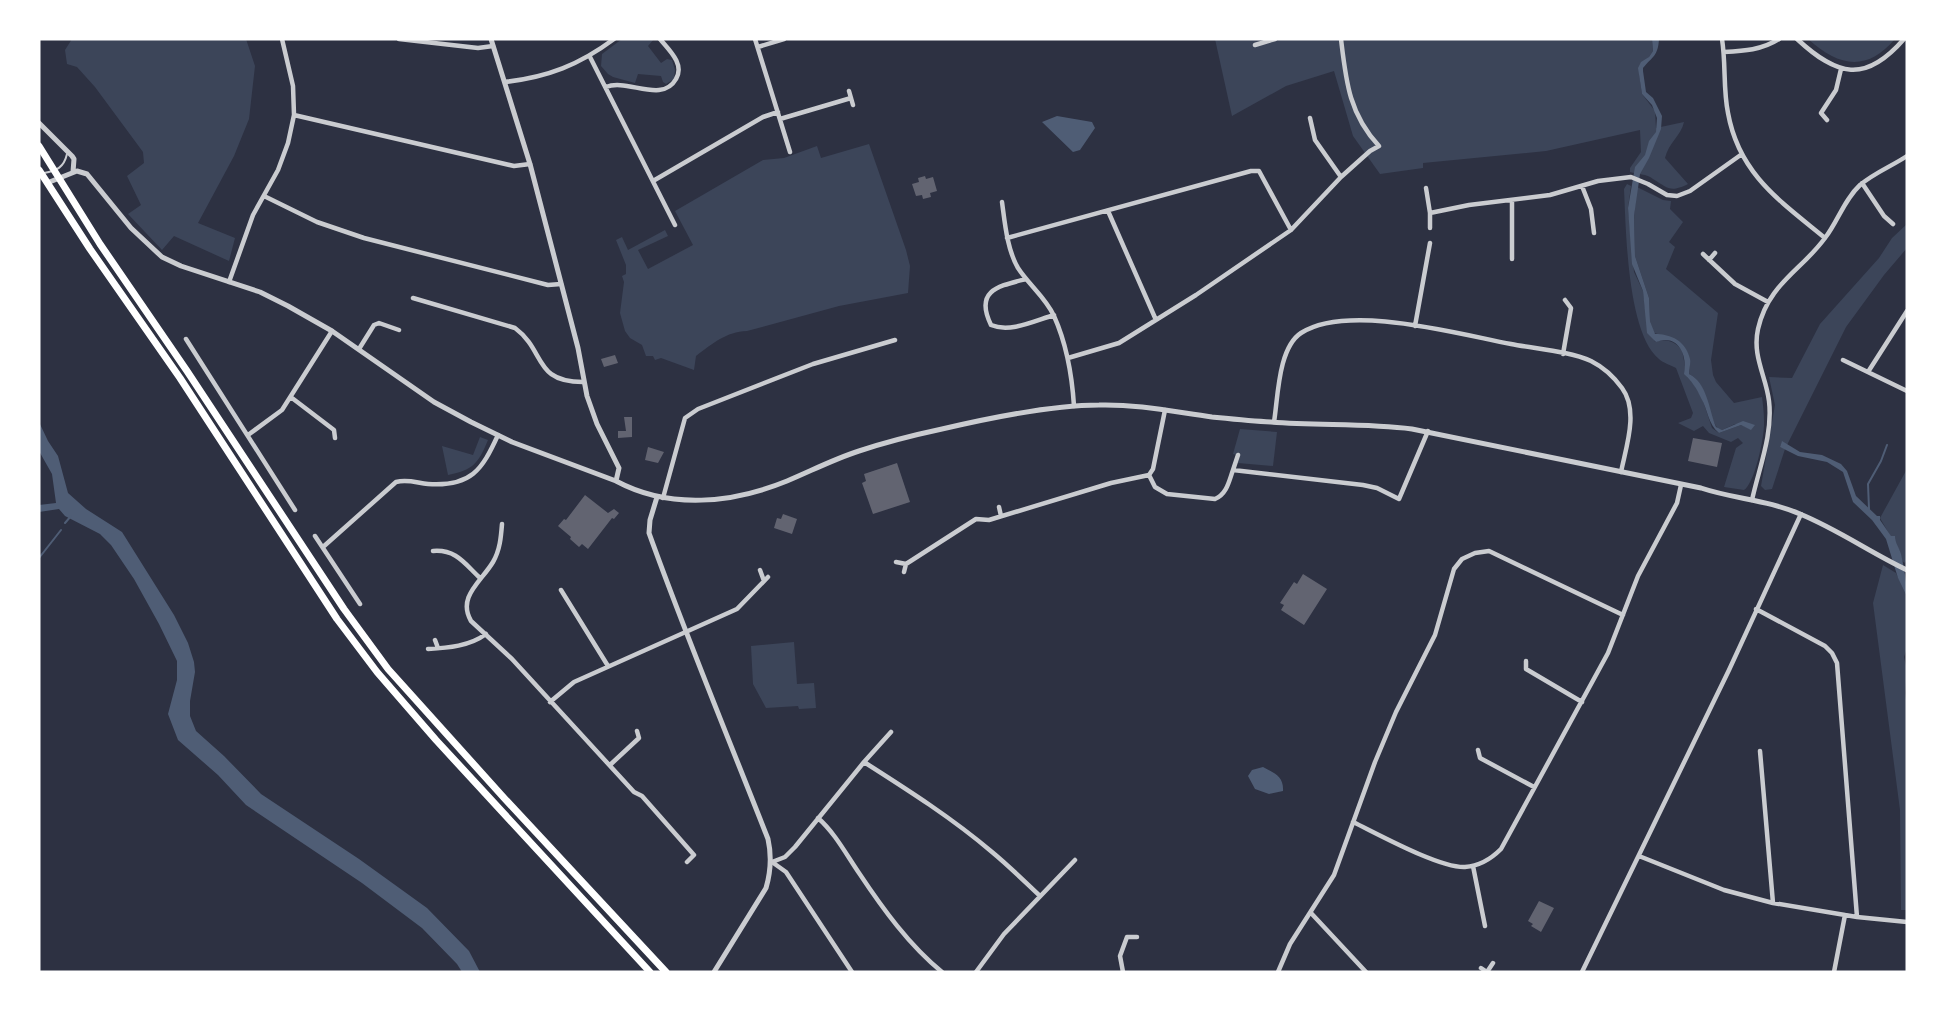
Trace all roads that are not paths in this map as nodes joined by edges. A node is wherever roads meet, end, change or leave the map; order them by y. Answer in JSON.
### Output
{"nodes":[{"id":1,"x":282,"y":39,"type":"edge"},
{"id":2,"x":399,"y":39,"type":"edge"},
{"id":3,"x":614,"y":39,"type":"edge"},
{"id":4,"x":660,"y":39,"type":"edge"},
{"id":5,"x":755,"y":39,"type":"edge"},
{"id":6,"x":784,"y":39,"type":"edge"},
{"id":7,"x":1275,"y":39,"type":"edge"},
{"id":8,"x":1341,"y":39,"type":"edge"},
{"id":9,"x":1722,"y":39,"type":"edge"},
{"id":10,"x":1779,"y":39,"type":"edge"},
{"id":11,"x":1797,"y":39,"type":"edge"},
{"id":12,"x":1904,"y":39,"type":"edge"},
{"id":13,"x":492,"y":42,"type":"edge"},
{"id":14,"x":1255,"y":45,"type":"dead end"},
{"id":15,"x":758,"y":47,"type":"junction"},
{"id":16,"x":1724,"y":52,"type":"junction"},
{"id":17,"x":590,"y":57,"type":"junction"},
{"id":18,"x":1841,"y":69,"type":"junction"},
{"id":19,"x":505,"y":82,"type":"junction"},
{"id":20,"x":606,"y":87,"type":"junction"},
{"id":21,"x":849,"y":91,"type":"dead end"},
{"id":22,"x":851,"y":98,"type":"junction"},
{"id":23,"x":854,"y":105,"type":"dead end"},
{"id":24,"x":778,"y":112,"type":"junction"},
{"id":25,"x":1821,"y":113,"type":"junction"},
{"id":26,"x":1812,"y":114,"type":"dead end"},
{"id":27,"x":294,"y":115,"type":"junction"},
{"id":28,"x":1310,"y":118,"type":"dead end"},
{"id":29,"x":780,"y":119,"type":"junction"},
{"id":30,"x":1827,"y":120,"type":"dead end"},
{"id":31,"x":39,"y":123,"type":"edge"},
{"id":32,"x":39,"y":146,"type":"edge"},
{"id":33,"x":67,"y":151,"type":"junction"},
{"id":34,"x":790,"y":152,"type":"dead end"},
{"id":35,"x":1742,"y":154,"type":"junction"},
{"id":36,"x":1907,"y":156,"type":"edge"},
{"id":37,"x":530,"y":164,"type":"junction"},
{"id":38,"x":54,"y":171,"type":"junction"},
{"id":39,"x":40,"y":172,"type":"edge"},
{"id":40,"x":73,"y":172,"type":"junction"},
{"id":41,"x":1341,"y":177,"type":"junction"},
{"id":42,"x":59,"y":179,"type":"junction"},
{"id":43,"x":653,"y":181,"type":"junction"},
{"id":44,"x":47,"y":183,"type":"junction"},
{"id":45,"x":1862,"y":183,"type":"junction"},
{"id":46,"x":1582,"y":186,"type":"junction"},
{"id":47,"x":1426,"y":188,"type":"dead end"},
{"id":48,"x":264,"y":196,"type":"junction"},
{"id":49,"x":1512,"y":201,"type":"junction"},
{"id":50,"x":1002,"y":202,"type":"dead end"},
{"id":51,"x":1108,"y":211,"type":"junction"},
{"id":52,"x":1890,"y":212,"type":"dead end"},
{"id":53,"x":1430,"y":213,"type":"junction"},
{"id":54,"x":1884,"y":216,"type":"junction"},
{"id":55,"x":1592,"y":223,"type":"junction"},
{"id":56,"x":1893,"y":224,"type":"dead end"},
{"id":57,"x":675,"y":225,"type":"dead end"},
{"id":58,"x":1584,"y":225,"type":"dead end"},
{"id":59,"x":1430,"y":228,"type":"dead end"},
{"id":60,"x":1291,"y":230,"type":"junction"},
{"id":61,"x":1594,"y":233,"type":"dead end"},
{"id":62,"x":1007,"y":238,"type":"junction"},
{"id":63,"x":1825,"y":238,"type":"junction"},
{"id":64,"x":1430,"y":243,"type":"dead end"},
{"id":65,"x":1512,"y":247,"type":"junction"},
{"id":66,"x":1520,"y":247,"type":"dead end"},
{"id":67,"x":1715,"y":253,"type":"dead end"},
{"id":68,"x":1703,"y":254,"type":"dead end"},
{"id":69,"x":1512,"y":259,"type":"dead end"},
{"id":70,"x":1709,"y":260,"type":"junction"},
{"id":71,"x":1026,"y":279,"type":"junction"},
{"id":72,"x":230,"y":282,"type":"junction"},
{"id":73,"x":561,"y":284,"type":"junction"},
{"id":74,"x":412,"y":298,"type":"dead end"},
{"id":75,"x":1565,"y":300,"type":"dead end"},
{"id":76,"x":1768,"y":302,"type":"junction"},
{"id":77,"x":1578,"y":303,"type":"dead end"},
{"id":78,"x":1571,"y":308,"type":"junction"},
{"id":79,"x":1907,"y":311,"type":"edge"},
{"id":80,"x":1054,"y":315,"type":"junction"},
{"id":81,"x":1156,"y":320,"type":"junction"},
{"id":82,"x":1415,"y":326,"type":"junction"},
{"id":83,"x":399,"y":330,"type":"dead end"},
{"id":84,"x":332,"y":331,"type":"junction"},
{"id":85,"x":895,"y":340,"type":"dead end"},
{"id":86,"x":189,"y":341,"type":"dead end"},
{"id":87,"x":359,"y":349,"type":"junction"},
{"id":88,"x":1563,"y":354,"type":"junction"},
{"id":89,"x":1068,"y":358,"type":"junction"},
{"id":90,"x":1843,"y":360,"type":"dead end"},
{"id":91,"x":1868,"y":372,"type":"junction"},
{"id":92,"x":583,"y":382,"type":"junction"},
{"id":93,"x":1907,"y":391,"type":"edge"},
{"id":94,"x":291,"y":398,"type":"junction"},
{"id":95,"x":1074,"y":406,"type":"junction"},
{"id":96,"x":1165,"y":410,"type":"junction"},
{"id":97,"x":1274,"y":422,"type":"junction"},
{"id":98,"x":342,"y":429,"type":"dead end"},
{"id":99,"x":334,"y":430,"type":"junction"},
{"id":100,"x":1428,"y":431,"type":"junction"},
{"id":101,"x":249,"y":435,"type":"junction"},
{"id":102,"x":498,"y":435,"type":"junction"},
{"id":103,"x":335,"y":438,"type":"dead end"},
{"id":104,"x":1238,"y":455,"type":"dead end"},
{"id":105,"x":1233,"y":470,"type":"junction"},
{"id":106,"x":1621,"y":472,"type":"junction"},
{"id":107,"x":1149,"y":476,"type":"junction"},
{"id":108,"x":616,"y":481,"type":"junction"},
{"id":109,"x":1681,"y":485,"type":"junction"},
{"id":110,"x":660,"y":498,"type":"junction"},
{"id":111,"x":1399,"y":499,"type":"junction"},
{"id":112,"x":1752,"y":500,"type":"junction"},
{"id":113,"x":298,"y":503,"type":"dead end"},
{"id":114,"x":999,"y":507,"type":"dead end"},
{"id":115,"x":1395,"y":507,"type":"dead end"},
{"id":116,"x":1802,"y":514,"type":"junction"},
{"id":117,"x":1001,"y":516,"type":"junction"},
{"id":118,"x":502,"y":524,"type":"dead end"},
{"id":119,"x":315,"y":536,"type":"dead end"},
{"id":120,"x":322,"y":547,"type":"junction"},
{"id":121,"x":433,"y":551,"type":"dead end"},
{"id":122,"x":896,"y":562,"type":"dead end"},
{"id":123,"x":906,"y":564,"type":"junction"},
{"id":124,"x":760,"y":570,"type":"dead end"},
{"id":125,"x":1906,"y":570,"type":"edge"},
{"id":126,"x":903,"y":572,"type":"dead end"},
{"id":127,"x":480,"y":578,"type":"junction"},
{"id":128,"x":561,"y":590,"type":"dead end"},
{"id":129,"x":360,"y":604,"type":"dead end"},
{"id":130,"x":1756,"y":609,"type":"junction"},
{"id":131,"x":1623,"y":615,"type":"junction"},
{"id":132,"x":684,"y":632,"type":"junction"},
{"id":133,"x":486,"y":634,"type":"junction"},
{"id":134,"x":435,"y":640,"type":"dead end"},
{"id":135,"x":438,"y":648,"type":"junction"},
{"id":136,"x":428,"y":649,"type":"dead end"},
{"id":137,"x":1526,"y":662,"type":"dead end"},
{"id":138,"x":608,"y":666,"type":"junction"},
{"id":139,"x":1526,"y":669,"type":"junction"},
{"id":140,"x":1520,"y":673,"type":"dead end"},
{"id":141,"x":550,"y":702,"type":"junction"},
{"id":142,"x":1582,"y":702,"type":"junction"},
{"id":143,"x":429,"y":715,"type":"junction"},
{"id":144,"x":421,"y":723,"type":"junction"},
{"id":145,"x":637,"y":731,"type":"dead end"},
{"id":146,"x":891,"y":732,"type":"dead end"},
{"id":147,"x":639,"y":738,"type":"junction"},
{"id":148,"x":645,"y":739,"type":"dead end"},
{"id":149,"x":1478,"y":750,"type":"dead end"},
{"id":150,"x":1760,"y":752,"type":"dead end"},
{"id":151,"x":1480,"y":758,"type":"junction"},
{"id":152,"x":1473,"y":761,"type":"dead end"},
{"id":153,"x":864,"y":762,"type":"junction"},
{"id":154,"x":610,"y":765,"type":"junction"},
{"id":155,"x":1534,"y":787,"type":"junction"},
{"id":156,"x":818,"y":818,"type":"junction"},
{"id":157,"x":1353,"y":822,"type":"junction"},
{"id":158,"x":1638,"y":856,"type":"junction"},
{"id":159,"x":1075,"y":860,"type":"dead end"},
{"id":160,"x":687,"y":862,"type":"dead end"},
{"id":161,"x":772,"y":862,"type":"junction"},
{"id":162,"x":1473,"y":866,"type":"junction"},
{"id":163,"x":1040,"y":896,"type":"junction"},
{"id":164,"x":1773,"y":903,"type":"junction"},
{"id":165,"x":1311,"y":913,"type":"junction"},
{"id":166,"x":1845,"y":915,"type":"junction"},
{"id":167,"x":1484,"y":917,"type":"junction"},
{"id":168,"x":1857,"y":917,"type":"junction"},
{"id":169,"x":1474,"y":919,"type":"dead end"},
{"id":170,"x":1907,"y":922,"type":"edge"},
{"id":171,"x":1485,"y":926,"type":"dead end"},
{"id":172,"x":1123,"y":930,"type":"dead end"},
{"id":173,"x":1127,"y":937,"type":"junction"},
{"id":174,"x":1137,"y":937,"type":"dead end"},
{"id":175,"x":1493,"y":963,"type":"dead end"},
{"id":176,"x":1481,"y":968,"type":"dead end"},
{"id":177,"x":650,"y":972,"type":"edge"},
{"id":178,"x":666,"y":972,"type":"edge"},
{"id":179,"x":714,"y":972,"type":"edge"},
{"id":180,"x":852,"y":972,"type":"edge"},
{"id":181,"x":942,"y":972,"type":"edge"},
{"id":182,"x":976,"y":972,"type":"edge"},
{"id":183,"x":1122,"y":972,"type":"edge"},
{"id":184,"x":1278,"y":972,"type":"edge"},
{"id":185,"x":1366,"y":972,"type":"edge"},
{"id":186,"x":1487,"y":972,"type":"edge"},
{"id":187,"x":1582,"y":972,"type":"edge"},
{"id":188,"x":1834,"y":972,"type":"edge"}],
"edges":[{"from":1,"to":27,"type":"street"},
{"from":2,"to":13,"type":"street"},
{"from":3,"to":17,"type":"street"},
{"from":4,"to":20,"type":"street"},
{"from":5,"to":15,"type":"street"},
{"from":6,"to":15,"type":"street"},
{"from":7,"to":14,"type":"street"},
{"from":8,"to":41,"type":"street"},
{"from":9,"to":16,"type":"street"},
{"from":10,"to":16,"type":"street"},
{"from":11,"to":18,"type":"street"},
{"from":12,"to":18,"type":"street"},
{"from":13,"to":19,"type":"street"},
{"from":15,"to":24,"type":"street"},
{"from":16,"to":35,"type":"street"},
{"from":17,"to":19,"type":"street"},
{"from":17,"to":20,"type":"street"},
{"from":18,"to":25,"type":"street"},
{"from":19,"to":37,"type":"street"},
{"from":20,"to":43,"type":"street"},
{"from":21,"to":22,"type":"street"},
{"from":22,"to":23,"type":"street"},
{"from":22,"to":29,"type":"street"},
{"from":24,"to":29,"type":"street"},
{"from":24,"to":43,"type":"street"},
{"from":25,"to":26,"type":"street"},
{"from":25,"to":30,"type":"street"},
{"from":27,"to":37,"type":"street"},
{"from":27,"to":48,"type":"street"},
{"from":28,"to":41,"type":"street"},
{"from":29,"to":34,"type":"street"},
{"from":31,"to":33,"type":"street"},
{"from":32,"to":38,"type":"highway"},
{"from":33,"to":38,"type":"lane"},
{"from":33,"to":40,"type":"street"},
{"from":35,"to":46,"type":"street"},
{"from":35,"to":63,"type":"street"},
{"from":36,"to":45,"type":"street"},
{"from":37,"to":73,"type":"street"},
{"from":38,"to":39,"type":"lane"},
{"from":38,"to":42,"type":"highway"},
{"from":39,"to":44,"type":"highway"},
{"from":40,"to":42,"type":"street"},
{"from":40,"to":72,"type":"street"},
{"from":41,"to":60,"type":"street"},
{"from":42,"to":44,"type":"street"},
{"from":42,"to":143,"type":"highway"},
{"from":43,"to":57,"type":"street"},
{"from":44,"to":144,"type":"highway"},
{"from":45,"to":54,"type":"street"},
{"from":45,"to":63,"type":"street"},
{"from":46,"to":49,"type":"street"},
{"from":46,"to":55,"type":"street"},
{"from":47,"to":53,"type":"street"},
{"from":48,"to":72,"type":"street"},
{"from":48,"to":73,"type":"street"},
{"from":49,"to":53,"type":"street"},
{"from":49,"to":65,"type":"street"},
{"from":50,"to":62,"type":"street"},
{"from":51,"to":60,"type":"street"},
{"from":51,"to":62,"type":"street"},
{"from":51,"to":81,"type":"street"},
{"from":52,"to":54,"type":"street"},
{"from":53,"to":59,"type":"street"},
{"from":54,"to":56,"type":"street"},
{"from":55,"to":58,"type":"street"},
{"from":55,"to":61,"type":"street"},
{"from":60,"to":81,"type":"street"},
{"from":62,"to":71,"type":"street"},
{"from":63,"to":76,"type":"street"},
{"from":64,"to":82,"type":"street"},
{"from":65,"to":66,"type":"street"},
{"from":65,"to":69,"type":"street"},
{"from":67,"to":70,"type":"street"},
{"from":68,"to":70,"type":"street"},
{"from":70,"to":76,"type":"street"},
{"from":71,"to":80,"type":"street"},
{"from":71,"to":80,"type":"street"},
{"from":72,"to":84,"type":"street"},
{"from":73,"to":92,"type":"street"},
{"from":74,"to":92,"type":"street"},
{"from":75,"to":78,"type":"street"},
{"from":76,"to":112,"type":"street"},
{"from":77,"to":78,"type":"street"},
{"from":78,"to":88,"type":"street"},
{"from":79,"to":91,"type":"street"},
{"from":80,"to":89,"type":"street"},
{"from":81,"to":89,"type":"street"},
{"from":82,"to":88,"type":"street"},
{"from":82,"to":97,"type":"street"},
{"from":83,"to":87,"type":"street"},
{"from":84,"to":87,"type":"street"},
{"from":84,"to":94,"type":"street"},
{"from":85,"to":110,"type":"street"},
{"from":86,"to":101,"type":"street"},
{"from":87,"to":102,"type":"street"},
{"from":88,"to":106,"type":"street"},
{"from":89,"to":95,"type":"street"},
{"from":90,"to":91,"type":"street"},
{"from":91,"to":93,"type":"street"},
{"from":92,"to":108,"type":"street"},
{"from":94,"to":99,"type":"street"},
{"from":94,"to":101,"type":"street"},
{"from":95,"to":96,"type":"street"},
{"from":95,"to":110,"type":"street"},
{"from":96,"to":97,"type":"street"},
{"from":96,"to":107,"type":"street"},
{"from":97,"to":100,"type":"street"},
{"from":98,"to":99,"type":"street"},
{"from":99,"to":103,"type":"street"},
{"from":100,"to":106,"type":"street"},
{"from":100,"to":111,"type":"street"},
{"from":101,"to":113,"type":"street"},
{"from":102,"to":108,"type":"street"},
{"from":102,"to":120,"type":"street"},
{"from":104,"to":105,"type":"street"},
{"from":105,"to":107,"type":"street"},
{"from":105,"to":111,"type":"street"},
{"from":106,"to":109,"type":"street"},
{"from":107,"to":117,"type":"street"},
{"from":108,"to":110,"type":"street"},
{"from":109,"to":112,"type":"street"},
{"from":109,"to":131,"type":"street"},
{"from":110,"to":132,"type":"street"},
{"from":111,"to":115,"type":"street"},
{"from":112,"to":116,"type":"street"},
{"from":114,"to":117,"type":"street"},
{"from":116,"to":125,"type":"street"},
{"from":116,"to":130,"type":"street"},
{"from":117,"to":123,"type":"street"},
{"from":118,"to":127,"type":"street"},
{"from":119,"to":120,"type":"street"},
{"from":120,"to":129,"type":"street"},
{"from":121,"to":127,"type":"street"},
{"from":122,"to":123,"type":"street"},
{"from":123,"to":126,"type":"street"},
{"from":124,"to":132,"type":"street"},
{"from":127,"to":133,"type":"street"},
{"from":128,"to":138,"type":"street"},
{"from":130,"to":158,"type":"street"},
{"from":130,"to":168,"type":"street"},
{"from":131,"to":142,"type":"street"},
{"from":131,"to":157,"type":"street"},
{"from":132,"to":138,"type":"street"},
{"from":132,"to":161,"type":"street"},
{"from":133,"to":135,"type":"street"},
{"from":133,"to":141,"type":"street"},
{"from":134,"to":135,"type":"street"},
{"from":135,"to":136,"type":"street"},
{"from":137,"to":139,"type":"street"},
{"from":138,"to":141,"type":"street"},
{"from":139,"to":140,"type":"street"},
{"from":139,"to":142,"type":"street"},
{"from":141,"to":154,"type":"street"},
{"from":142,"to":155,"type":"street"},
{"from":143,"to":144,"type":"highway"},
{"from":143,"to":178,"type":"highway"},
{"from":144,"to":177,"type":"highway"},
{"from":145,"to":147,"type":"street"},
{"from":146,"to":153,"type":"street"},
{"from":147,"to":148,"type":"street"},
{"from":147,"to":154,"type":"street"},
{"from":149,"to":151,"type":"street"},
{"from":150,"to":164,"type":"street"},
{"from":151,"to":152,"type":"street"},
{"from":151,"to":155,"type":"street"},
{"from":153,"to":156,"type":"street"},
{"from":153,"to":163,"type":"street"},
{"from":154,"to":160,"type":"street"},
{"from":155,"to":162,"type":"street"},
{"from":156,"to":161,"type":"street"},
{"from":156,"to":181,"type":"street"},
{"from":157,"to":162,"type":"street"},
{"from":157,"to":165,"type":"street"},
{"from":158,"to":164,"type":"street"},
{"from":158,"to":187,"type":"street"},
{"from":159,"to":163,"type":"street"},
{"from":161,"to":179,"type":"street"},
{"from":161,"to":180,"type":"street"},
{"from":162,"to":167,"type":"street"},
{"from":163,"to":182,"type":"street"},
{"from":164,"to":166,"type":"street"},
{"from":165,"to":184,"type":"street"},
{"from":165,"to":185,"type":"street"},
{"from":166,"to":168,"type":"street"},
{"from":166,"to":188,"type":"street"},
{"from":167,"to":169,"type":"street"},
{"from":167,"to":171,"type":"street"},
{"from":168,"to":170,"type":"street"},
{"from":172,"to":173,"type":"street"},
{"from":173,"to":174,"type":"street"},
{"from":173,"to":183,"type":"street"},
{"from":175,"to":186,"type":"street"},
{"from":176,"to":186,"type":"street"}]}
